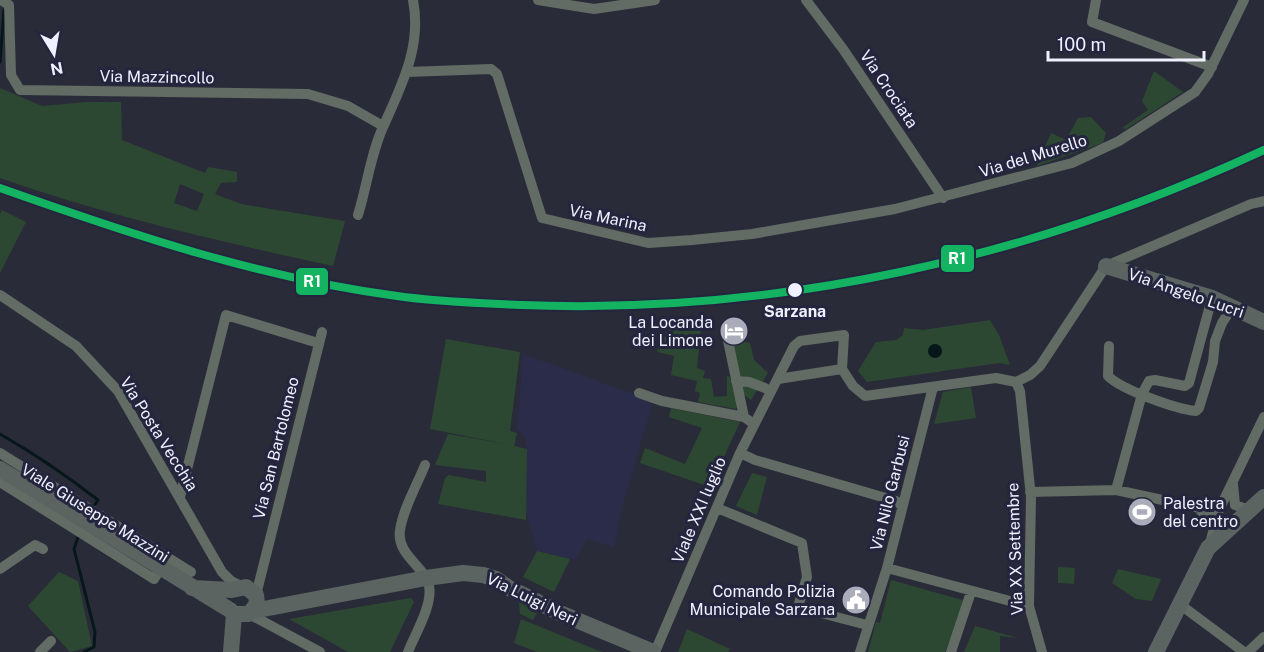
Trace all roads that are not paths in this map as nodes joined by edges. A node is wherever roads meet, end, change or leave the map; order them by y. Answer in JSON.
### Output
{"nodes":[{"id":1,"x":413,"y":0,"type":"edge"},
{"id":2,"x":538,"y":0,"type":"edge"},
{"id":3,"x":656,"y":0,"type":"edge"},
{"id":4,"x":1096,"y":0,"type":"edge"},
{"id":5,"x":1244,"y":0,"type":"edge"},
{"id":6,"x":812,"y":2,"type":"edge"},
{"id":7,"x":5,"y":3,"type":"edge"},
{"id":8,"x":1212,"y":68,"type":"junction"},
{"id":9,"x":407,"y":72,"type":"junction"},
{"id":10,"x":383,"y":126,"type":"junction"},
{"id":11,"x":943,"y":198,"type":"junction"},
{"id":12,"x":1264,"y":201,"type":"edge"},
{"id":13,"x":358,"y":215,"type":"dead end"},
{"id":14,"x":1106,"y":266,"type":"junction"},
{"id":15,"x":0,"y":295,"type":"edge"},
{"id":16,"x":1212,"y":298,"type":"junction"},
{"id":17,"x":1233,"y":306,"type":"junction"},
{"id":18,"x":1264,"y":322,"type":"edge"},
{"id":19,"x":727,"y":336,"type":"dead end"},
{"id":20,"x":1110,"y":345,"type":"dead end"},
{"id":21,"x":1198,"y":347,"type":"junction"},
{"id":22,"x":1214,"y":351,"type":"junction"},
{"id":23,"x":842,"y":369,"type":"junction"},
{"id":24,"x":777,"y":380,"type":"junction"},
{"id":25,"x":736,"y":381,"type":"junction"},
{"id":26,"x":1016,"y":382,"type":"junction"},
{"id":27,"x":933,"y":387,"type":"junction"},
{"id":28,"x":765,"y":388,"type":"dead end"},
{"id":29,"x":639,"y":393,"type":"dead end"},
{"id":30,"x":1142,"y":394,"type":"junction"},
{"id":31,"x":744,"y":417,"type":"junction"},
{"id":32,"x":1264,"y":417,"type":"edge"},
{"id":33,"x":754,"y":424,"type":"junction"},
{"id":34,"x":0,"y":453,"type":"edge"},
{"id":35,"x":740,"y":453,"type":"junction"},
{"id":36,"x":425,"y":465,"type":"dead end"},
{"id":37,"x":0,"y":469,"type":"edge"},
{"id":38,"x":1233,"y":480,"type":"junction"},
{"id":39,"x":0,"y":482,"type":"edge"},
{"id":40,"x":1116,"y":490,"type":"junction"},
{"id":41,"x":1030,"y":492,"type":"junction"},
{"id":42,"x":180,"y":496,"type":"junction"},
{"id":43,"x":1264,"y":497,"type":"edge"},
{"id":44,"x":902,"y":506,"type":"junction"},
{"id":45,"x":717,"y":508,"type":"junction"},
{"id":46,"x":1197,"y":508,"type":"junction"},
{"id":47,"x":1249,"y":510,"type":"junction"},
{"id":48,"x":1208,"y":548,"type":"junction"},
{"id":49,"x":43,"y":549,"type":"dead end"},
{"id":50,"x":165,"y":562,"type":"junction"},
{"id":51,"x":887,"y":568,"type":"junction"},
{"id":52,"x":0,"y":569,"type":"edge"},
{"id":53,"x":426,"y":578,"type":"junction"},
{"id":54,"x":971,"y":592,"type":"junction"},
{"id":55,"x":244,"y":600,"type":"junction"},
{"id":56,"x":1178,"y":603,"type":"junction"},
{"id":57,"x":1029,"y":606,"type":"junction"},
{"id":58,"x":867,"y":625,"type":"junction"},
{"id":59,"x":1264,"y":637,"type":"edge"},
{"id":60,"x":51,"y":641,"type":"dead end"},
{"id":61,"x":40,"y":652,"type":"edge"},
{"id":62,"x":231,"y":652,"type":"edge"},
{"id":63,"x":320,"y":652,"type":"edge"},
{"id":64,"x":408,"y":652,"type":"edge"},
{"id":65,"x":654,"y":652,"type":"edge"},
{"id":66,"x":860,"y":652,"type":"edge"},
{"id":67,"x":951,"y":652,"type":"edge"},
{"id":68,"x":1042,"y":652,"type":"edge"},
{"id":69,"x":1156,"y":652,"type":"edge"},
{"id":70,"x":1246,"y":652,"type":"edge"}],
"edges":[{"from":1,"to":9,"type":"street"},
{"from":2,"to":3,"type":"street"},
{"from":4,"to":8,"type":"street"},
{"from":5,"to":8,"type":"street","name":"Via del Murello"},
{"from":6,"to":11,"type":"street","name":"Via Crociata"},
{"from":7,"to":10,"type":"street","name":"Via Mazzincollo"},
{"from":8,"to":11,"type":"street","name":"Via del Murello"},
{"from":9,"to":10,"type":"street"},
{"from":9,"to":11,"type":"street","name":"Via Marina"},
{"from":10,"to":13,"type":"street"},
{"from":12,"to":14,"type":"street"},
{"from":14,"to":16,"type":"main road","name":"Via Angelo Lucri"},
{"from":14,"to":26,"type":"street"},
{"from":15,"to":42,"type":"street","name":"Via Posta Vecchia"},
{"from":16,"to":17,"type":"main road","name":"Via Angelo Lucri"},
{"from":16,"to":21,"type":"street"},
{"from":17,"to":18,"type":"main road","name":"Via Angelo Lucri"},
{"from":17,"to":22,"type":"street"},
{"from":19,"to":25,"type":"street"},
{"from":20,"to":30,"type":"street"},
{"from":21,"to":22,"type":"street"},
{"from":21,"to":30,"type":"street"},
{"from":22,"to":30,"type":"street"},
{"from":23,"to":24,"type":"street"},
{"from":23,"to":24,"type":"street","name":"Viale XXI luglio"},
{"from":23,"to":27,"type":"street"},
{"from":24,"to":33,"type":"street","name":"Viale XXI luglio"},
{"from":25,"to":28,"type":"street"},
{"from":25,"to":31,"type":"street"},
{"from":26,"to":27,"type":"street"},
{"from":26,"to":41,"type":"street","name":"Via XX Settembre"},
{"from":27,"to":44,"type":"street","name":"Via Nilo Garbusi"},
{"from":29,"to":31,"type":"street"},
{"from":30,"to":40,"type":"street"},
{"from":31,"to":33,"type":"street"},
{"from":32,"to":38,"type":"street"},
{"from":33,"to":35,"type":"street","name":"Viale XXI luglio"},
{"from":34,"to":50,"type":"street","name":"Viale Giuseppe Mazzini"},
{"from":35,"to":44,"type":"street"},
{"from":35,"to":45,"type":"street","name":"Viale XXI luglio"},
{"from":36,"to":53,"type":"street"},
{"from":37,"to":50,"type":"main road","name":"Viale Giuseppe Mazzini"},
{"from":38,"to":46,"type":"street"},
{"from":38,"to":47,"type":"street"},
{"from":39,"to":50,"type":"street","name":"Viale Giuseppe Mazzini"},
{"from":40,"to":41,"type":"street"},
{"from":40,"to":46,"type":"street"},
{"from":41,"to":57,"type":"street","name":"Via XX Settembre"},
{"from":42,"to":55,"type":"street","name":"Via Posta Vecchia"},
{"from":42,"to":55,"type":"street","name":"Via San Bartolomeo"},
{"from":43,"to":47,"type":"main road"},
{"from":44,"to":51,"type":"street","name":"Via Nilo Garbusi"},
{"from":45,"to":58,"type":"street"},
{"from":45,"to":65,"type":"street","name":"Viale XXI luglio"},
{"from":46,"to":48,"type":"street"},
{"from":47,"to":48,"type":"main road"},
{"from":48,"to":56,"type":"main road"},
{"from":49,"to":52,"type":"street"},
{"from":50,"to":55,"type":"main road","name":"Viale Giuseppe Mazzini"},
{"from":51,"to":54,"type":"street","name":"Via Nilo Garbusi"},
{"from":51,"to":58,"type":"street"},
{"from":53,"to":55,"type":"main road","name":"Via Luigi Neri"},
{"from":53,"to":64,"type":"street"},
{"from":53,"to":65,"type":"main road","name":"Via Luigi Neri"},
{"from":54,"to":57,"type":"street","name":"Via Nilo Garbusi"},
{"from":54,"to":67,"type":"street"},
{"from":55,"to":62,"type":"main road"},
{"from":55,"to":63,"type":"street","name":"Viale Giuseppe Mazzini"},
{"from":56,"to":69,"type":"main road"},
{"from":56,"to":70,"type":"street"},
{"from":57,"to":68,"type":"street","name":"Via XX Settembre"},
{"from":58,"to":66,"type":"street"},
{"from":59,"to":70,"type":"street"},
{"from":60,"to":61,"type":"street"}]}
